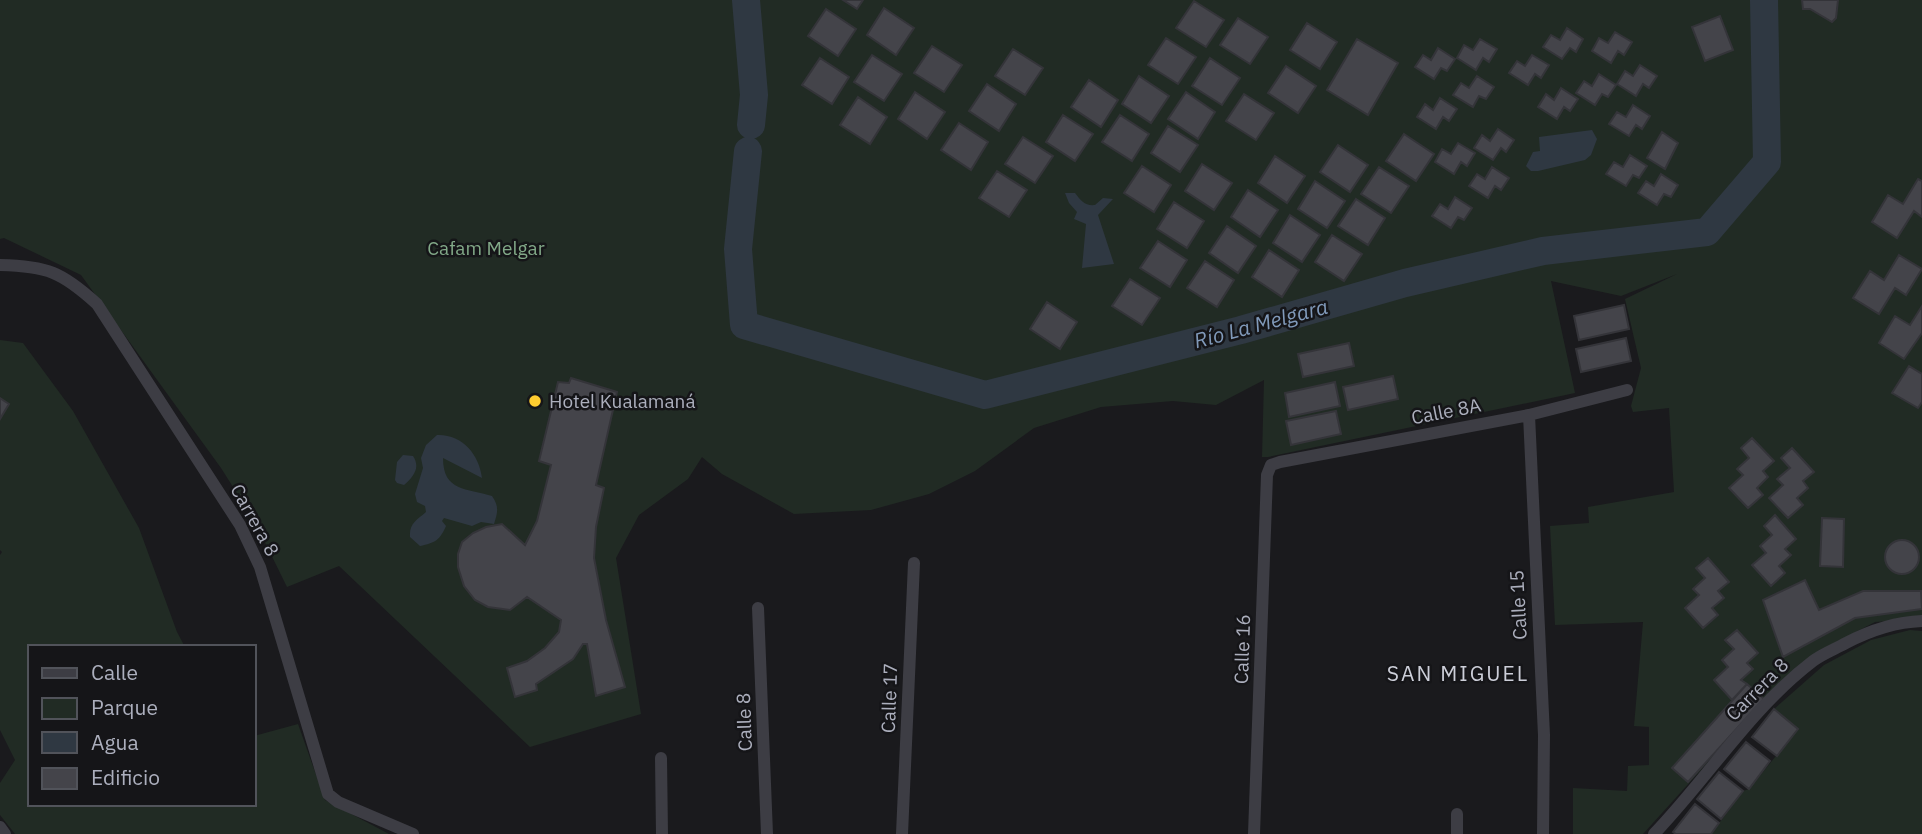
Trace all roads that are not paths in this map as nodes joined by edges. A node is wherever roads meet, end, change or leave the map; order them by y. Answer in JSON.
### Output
{"nodes":[{"id":1,"x":0,"y":265,"type":"edge"},
{"id":2,"x":1627,"y":390,"type":"dead end"},
{"id":3,"x":1529,"y":415,"type":"junction"},
{"id":4,"x":1271,"y":466,"type":"joint"},
{"id":5,"x":914,"y":563,"type":"dead end"},
{"id":6,"x":758,"y":608,"type":"dead end"},
{"id":7,"x":1922,"y":621,"type":"edge"},
{"id":8,"x":661,"y":758,"type":"dead end"},
{"id":9,"x":1457,"y":814,"type":"dead end"},
{"id":10,"x":0,"y":827,"type":"edge"},
{"id":11,"x":5,"y":834,"type":"edge"},
{"id":12,"x":413,"y":834,"type":"edge"},
{"id":13,"x":663,"y":834,"type":"edge"},
{"id":14,"x":768,"y":834,"type":"edge"},
{"id":15,"x":902,"y":834,"type":"edge"},
{"id":16,"x":1254,"y":834,"type":"edge"},
{"id":17,"x":1457,"y":834,"type":"edge"},
{"id":18,"x":1543,"y":834,"type":"edge"},
{"id":19,"x":1654,"y":834,"type":"edge"}],
"edges":[{"from":1,"to":12,"type":"street","name":"Carrera 8"},
{"from":2,"to":3,"type":"street","name":"Calle 8A"},
{"from":3,"to":4,"type":"street","name":"Calle 8A"},
{"from":3,"to":18,"type":"street","name":"Calle 15"},
{"from":4,"to":16,"type":"street","name":"Calle 16"},
{"from":5,"to":15,"type":"street","name":"Calle 17"},
{"from":6,"to":14,"type":"street","name":"Calle 8"},
{"from":7,"to":19,"type":"street","name":"Carrera 8"},
{"from":8,"to":13,"type":"street"},
{"from":9,"to":17,"type":"street"},
{"from":10,"to":11,"type":"street"}]}
